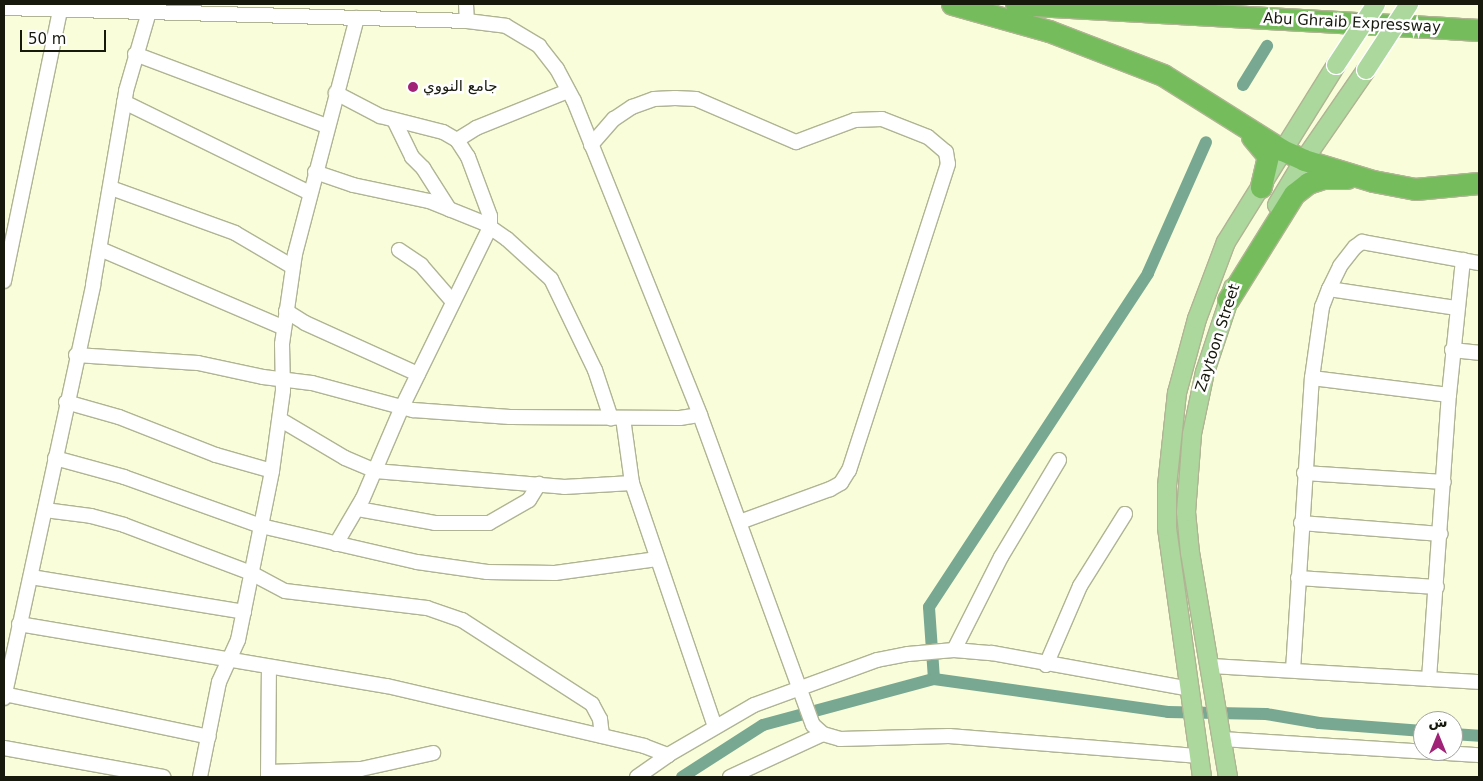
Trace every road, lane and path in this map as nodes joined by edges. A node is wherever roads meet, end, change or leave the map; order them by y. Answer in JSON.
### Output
{"nodes":[{"id":1,"x":466,"y":4,"type":"edge"},
{"id":2,"x":952,"y":4,"type":"edge"},
{"id":3,"x":1016,"y":4,"type":"edge"},
{"id":4,"x":1376,"y":4,"type":"edge"},
{"id":5,"x":1409,"y":4,"type":"edge"},
{"id":6,"x":4,"y":8,"type":"edge"},
{"id":7,"x":60,"y":10,"type":"junction"},
{"id":8,"x":149,"y":12,"type":"junction"},
{"id":9,"x":357,"y":18,"type":"junction"},
{"id":10,"x":467,"y":21,"type":"junction"},
{"id":11,"x":1479,"y":30,"type":"edge"},
{"id":12,"x":135,"y":54,"type":"junction"},
{"id":13,"x":568,"y":91,"type":"junction"},
{"id":14,"x":336,"y":93,"type":"junction"},
{"id":15,"x":124,"y":102,"type":"junction"},
{"id":16,"x":395,"y":122,"type":"junction"},
{"id":17,"x":1239,"y":124,"type":"junction"},
{"id":18,"x":327,"y":126,"type":"junction"},
{"id":19,"x":457,"y":140,"type":"junction"},
{"id":20,"x":591,"y":145,"type":"junction"},
{"id":21,"x":1282,"y":150,"type":"junction"},
{"id":22,"x":1304,"y":160,"type":"junction"},
{"id":23,"x":315,"y":172,"type":"junction"},
{"id":24,"x":1373,"y":181,"type":"junction"},
{"id":25,"x":1479,"y":184,"type":"edge"},
{"id":26,"x":1261,"y":187,"type":"junction"},
{"id":27,"x":111,"y":188,"type":"junction"},
{"id":28,"x":310,"y":193,"type":"junction"},
{"id":29,"x":449,"y":209,"type":"junction"},
{"id":30,"x":490,"y":227,"type":"junction"},
{"id":31,"x":100,"y":249,"type":"junction"},
{"id":32,"x":399,"y":250,"type":"dead end"},
{"id":33,"x":1463,"y":260,"type":"junction"},
{"id":34,"x":1479,"y":263,"type":"edge"},
{"id":35,"x":293,"y":267,"type":"junction"},
{"id":36,"x":4,"y":281,"type":"edge"},
{"id":37,"x":1329,"y":288,"type":"junction"},
{"id":38,"x":1228,"y":300,"type":"junction"},
{"id":39,"x":453,"y":302,"type":"junction"},
{"id":40,"x":1456,"y":308,"type":"junction"},
{"id":41,"x":286,"y":311,"type":"junction"},
{"id":42,"x":284,"y":328,"type":"junction"},
{"id":43,"x":1452,"y":350,"type":"junction"},
{"id":44,"x":1479,"y":354,"type":"edge"},
{"id":45,"x":76,"y":355,"type":"junction"},
{"id":46,"x":418,"y":374,"type":"junction"},
{"id":47,"x":1312,"y":378,"type":"junction"},
{"id":48,"x":283,"y":380,"type":"junction"},
{"id":49,"x":1448,"y":395,"type":"junction"},
{"id":50,"x":66,"y":402,"type":"junction"},
{"id":51,"x":402,"y":407,"type":"junction"},
{"id":52,"x":700,"y":414,"type":"junction"},
{"id":53,"x":617,"y":418,"type":"junction"},
{"id":54,"x":281,"y":420,"type":"junction"},
{"id":55,"x":55,"y":458,"type":"junction"},
{"id":56,"x":1059,"y":460,"type":"dead end"},
{"id":57,"x":272,"y":471,"type":"junction"},
{"id":58,"x":375,"y":471,"type":"junction"},
{"id":59,"x":1304,"y":473,"type":"junction"},
{"id":60,"x":1444,"y":482,"type":"junction"},
{"id":61,"x":632,"y":483,"type":"junction"},
{"id":62,"x":538,"y":484,"type":"junction"},
{"id":63,"x":358,"y":509,"type":"junction"},
{"id":64,"x":45,"y":510,"type":"junction"},
{"id":65,"x":1125,"y":514,"type":"dead end"},
{"id":66,"x":740,"y":522,"type":"junction"},
{"id":67,"x":1301,"y":523,"type":"junction"},
{"id":68,"x":261,"y":526,"type":"junction"},
{"id":69,"x":1441,"y":534,"type":"junction"},
{"id":70,"x":336,"y":544,"type":"junction"},
{"id":71,"x":657,"y":559,"type":"junction"},
{"id":72,"x":251,"y":573,"type":"junction"},
{"id":73,"x":32,"y":577,"type":"junction"},
{"id":74,"x":1298,"y":578,"type":"junction"},
{"id":75,"x":1437,"y":587,"type":"junction"},
{"id":76,"x":244,"y":612,"type":"junction"},
{"id":77,"x":19,"y":624,"type":"junction"},
{"id":78,"x":954,"y":650,"type":"junction"},
{"id":79,"x":229,"y":659,"type":"junction"},
{"id":80,"x":1046,"y":665,"type":"junction"},
{"id":81,"x":1210,"y":666,"type":"junction"},
{"id":82,"x":269,"y":668,"type":"junction"},
{"id":83,"x":1293,"y":670,"type":"junction"},
{"id":84,"x":1429,"y":679,"type":"junction"},
{"id":85,"x":1479,"y":682,"type":"edge"},
{"id":86,"x":801,"y":686,"type":"junction"},
{"id":87,"x":1190,"y":694,"type":"junction"},
{"id":88,"x":4,"y":696,"type":"edge"},
{"id":89,"x":715,"y":727,"type":"junction"},
{"id":90,"x":823,"y":734,"type":"junction"},
{"id":91,"x":602,"y":736,"type":"junction"},
{"id":92,"x":209,"y":737,"type":"junction"},
{"id":93,"x":1222,"y":739,"type":"junction"},
{"id":94,"x":4,"y":748,"type":"edge"},
{"id":95,"x":433,"y":753,"type":"dead end"},
{"id":96,"x":668,"y":755,"type":"junction"},
{"id":97,"x":1479,"y":755,"type":"edge"},
{"id":98,"x":1199,"y":756,"type":"junction"},
{"id":99,"x":268,"y":775,"type":"edge"},
{"id":100,"x":163,"y":777,"type":"edge"},
{"id":101,"x":200,"y":777,"type":"edge"},
{"id":102,"x":636,"y":777,"type":"edge"},
{"id":103,"x":730,"y":777,"type":"edge"},
{"id":104,"x":1202,"y":777,"type":"edge"},
{"id":105,"x":1225,"y":777,"type":"edge"}],
"edges":[{"from":1,"to":10,"type":"street"},
{"from":2,"to":17,"type":"highway"},
{"from":3,"to":11,"type":"highway","name":"Abu Ghraib Expressway"},
{"from":4,"to":21,"type":"main road","name":"Zaytoon Street","bridge":true},
{"from":5,"to":22,"type":"main road","name":"Zaytoon Street","bridge":true},
{"from":6,"to":7,"type":"street"},
{"from":7,"to":8,"type":"street"},
{"from":7,"to":36,"type":"street"},
{"from":8,"to":9,"type":"street"},
{"from":8,"to":12,"type":"street"},
{"from":9,"to":10,"type":"street"},
{"from":9,"to":14,"type":"street"},
{"from":10,"to":13,"type":"street"},
{"from":12,"to":15,"type":"street"},
{"from":12,"to":18,"type":"street"},
{"from":13,"to":19,"type":"street"},
{"from":13,"to":20,"type":"street"},
{"from":14,"to":16,"type":"street"},
{"from":14,"to":18,"type":"street"},
{"from":15,"to":27,"type":"street"},
{"from":15,"to":28,"type":"street"},
{"from":16,"to":19,"type":"street"},
{"from":16,"to":29,"type":"street"},
{"from":17,"to":21,"type":"highway"},
{"from":17,"to":26,"type":"highway"},
{"from":18,"to":23,"type":"street"},
{"from":19,"to":30,"type":"street"},
{"from":20,"to":52,"type":"street"},
{"from":20,"to":66,"type":"street"},
{"from":21,"to":22,"type":"highway"},
{"from":21,"to":26,"type":"main road","name":"Zaytoon Street"},
{"from":22,"to":24,"type":"highway"},
{"from":22,"to":38,"type":"main road","name":"Zaytoon Street"},
{"from":23,"to":28,"type":"street"},
{"from":23,"to":29,"type":"street"},
{"from":24,"to":25,"type":"highway"},
{"from":24,"to":38,"type":"highway"},
{"from":26,"to":87,"type":"main road","name":"Zaytoon Street"},
{"from":27,"to":31,"type":"street"},
{"from":27,"to":35,"type":"street"},
{"from":28,"to":35,"type":"street"},
{"from":29,"to":30,"type":"street"},
{"from":30,"to":39,"type":"street"},
{"from":30,"to":53,"type":"street"},
{"from":31,"to":42,"type":"street"},
{"from":31,"to":45,"type":"street"},
{"from":32,"to":39,"type":"street"},
{"from":33,"to":34,"type":"street"},
{"from":33,"to":37,"type":"street"},
{"from":33,"to":40,"type":"street"},
{"from":35,"to":41,"type":"street"},
{"from":37,"to":40,"type":"street"},
{"from":37,"to":47,"type":"street"},
{"from":38,"to":81,"type":"main road","name":"Zaytoon Street"},
{"from":39,"to":46,"type":"street"},
{"from":40,"to":43,"type":"street"},
{"from":41,"to":42,"type":"street"},
{"from":41,"to":46,"type":"street"},
{"from":42,"to":48,"type":"street"},
{"from":43,"to":44,"type":"street"},
{"from":43,"to":49,"type":"street"},
{"from":45,"to":48,"type":"street"},
{"from":45,"to":50,"type":"street"},
{"from":46,"to":51,"type":"street"},
{"from":47,"to":49,"type":"street"},
{"from":47,"to":59,"type":"street"},
{"from":48,"to":51,"type":"street"},
{"from":48,"to":54,"type":"street"},
{"from":49,"to":60,"type":"street"},
{"from":50,"to":55,"type":"street"},
{"from":50,"to":57,"type":"street"},
{"from":51,"to":53,"type":"street"},
{"from":51,"to":58,"type":"street"},
{"from":52,"to":53,"type":"street"},
{"from":52,"to":66,"type":"street"},
{"from":53,"to":61,"type":"street"},
{"from":54,"to":57,"type":"street"},
{"from":54,"to":58,"type":"street"},
{"from":55,"to":64,"type":"street"},
{"from":55,"to":68,"type":"street"},
{"from":56,"to":78,"type":"street"},
{"from":57,"to":68,"type":"street"},
{"from":58,"to":62,"type":"street"},
{"from":58,"to":63,"type":"street"},
{"from":59,"to":60,"type":"street"},
{"from":59,"to":67,"type":"street"},
{"from":60,"to":69,"type":"street"},
{"from":61,"to":62,"type":"street"},
{"from":61,"to":71,"type":"street"},
{"from":62,"to":63,"type":"street"},
{"from":63,"to":70,"type":"street"},
{"from":64,"to":72,"type":"street"},
{"from":64,"to":73,"type":"street"},
{"from":65,"to":80,"type":"street"},
{"from":66,"to":86,"type":"street"},
{"from":67,"to":69,"type":"street"},
{"from":67,"to":74,"type":"street"},
{"from":68,"to":70,"type":"street"},
{"from":68,"to":72,"type":"street"},
{"from":69,"to":75,"type":"street"},
{"from":70,"to":71,"type":"street"},
{"from":71,"to":89,"type":"street"},
{"from":72,"to":76,"type":"street"},
{"from":72,"to":91,"type":"street"},
{"from":73,"to":76,"type":"street"},
{"from":73,"to":77,"type":"street"},
{"from":74,"to":75,"type":"street"},
{"from":74,"to":83,"type":"street"},
{"from":75,"to":84,"type":"street"},
{"from":76,"to":79,"type":"street"},
{"from":77,"to":79,"type":"street"},
{"from":77,"to":88,"type":"street"},
{"from":78,"to":80,"type":"street"},
{"from":78,"to":86,"type":"street"},
{"from":79,"to":82,"type":"street"},
{"from":79,"to":92,"type":"street"},
{"from":80,"to":87,"type":"street"},
{"from":81,"to":83,"type":"street"},
{"from":81,"to":93,"type":"main road","name":"Zaytoon Street"},
{"from":82,"to":91,"type":"street"},
{"from":82,"to":99,"type":"street"},
{"from":83,"to":84,"type":"street"},
{"from":84,"to":85,"type":"street"},
{"from":86,"to":89,"type":"street"},
{"from":86,"to":90,"type":"street"},
{"from":87,"to":98,"type":"main road","name":"Zaytoon Street"},
{"from":88,"to":92,"type":"street"},
{"from":89,"to":96,"type":"street"},
{"from":90,"to":98,"type":"street"},
{"from":90,"to":103,"type":"street"},
{"from":91,"to":96,"type":"street"},
{"from":92,"to":101,"type":"street"},
{"from":93,"to":97,"type":"street"},
{"from":93,"to":105,"type":"main road","name":"Zaytoon Street"},
{"from":94,"to":100,"type":"street"},
{"from":95,"to":99,"type":"street"},
{"from":96,"to":102,"type":"street"},
{"from":98,"to":104,"type":"main road","name":"Zaytoon Street"}]}
